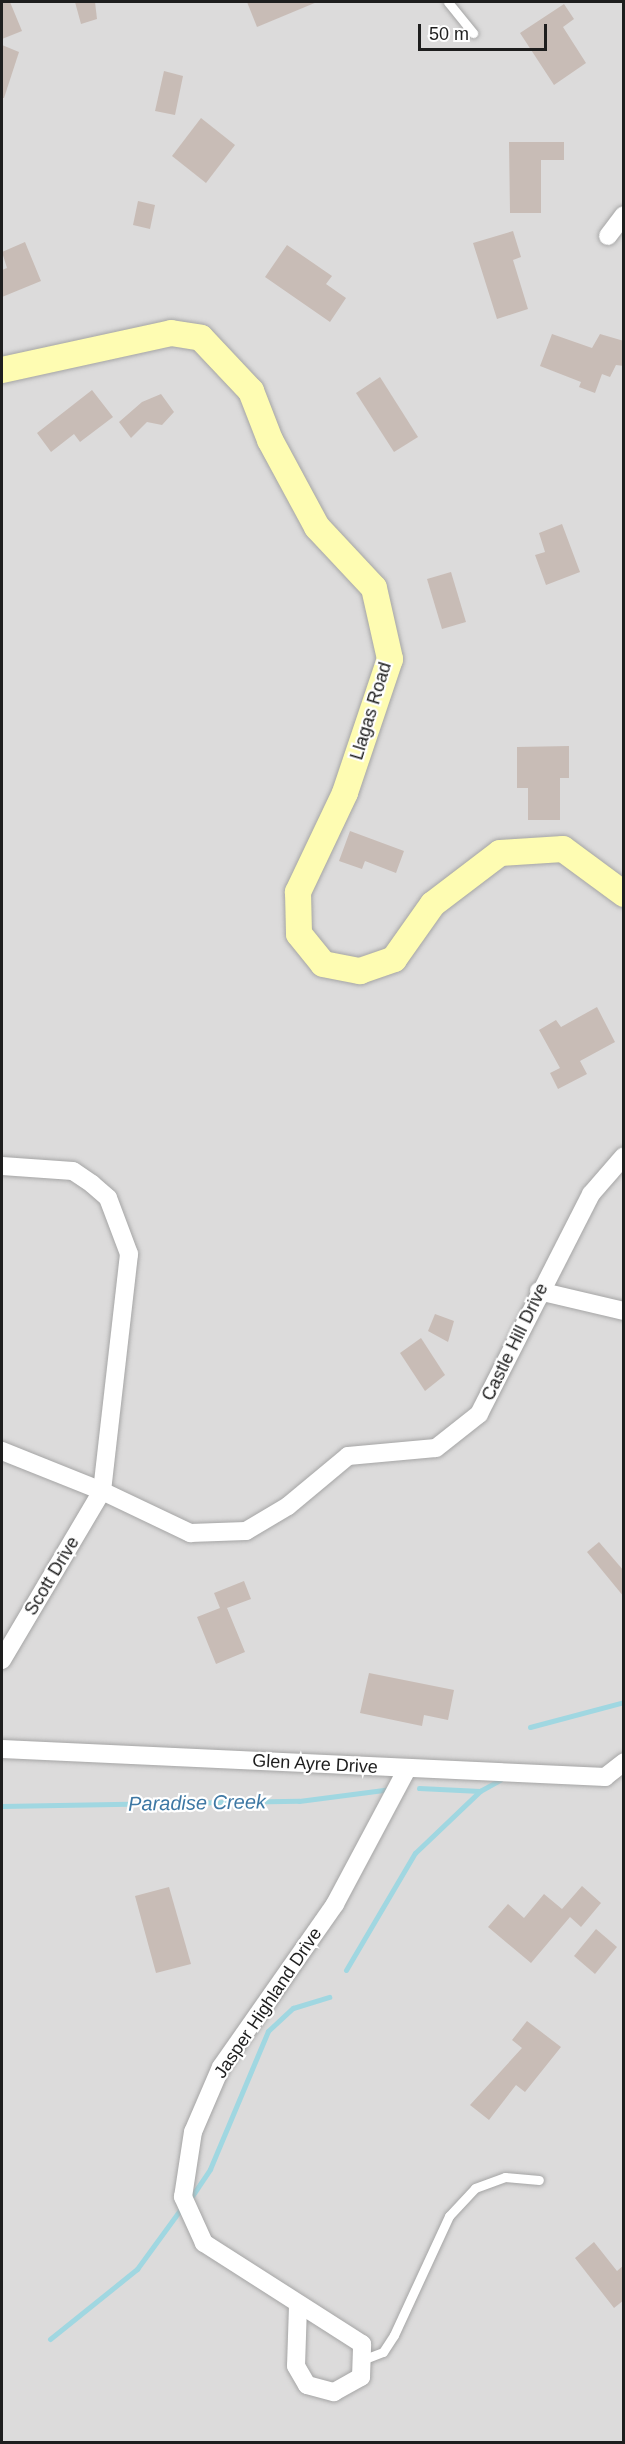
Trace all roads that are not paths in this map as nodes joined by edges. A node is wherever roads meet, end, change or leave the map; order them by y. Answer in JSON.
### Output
{"nodes":[{"id":1,"x":448,"y":2,"type":"edge"},
{"id":2,"x":473,"y":33,"type":"dead end"},
{"id":3,"x":624,"y":215,"type":"edge"},
{"id":4,"x":608,"y":236,"type":"dead end"},
{"id":5,"x":2,"y":370,"type":"edge"},
{"id":6,"x":624,"y":894,"type":"edge"},
{"id":7,"x":624,"y":1156,"type":"edge"},
{"id":8,"x":2,"y":1166,"type":"edge"},
{"id":9,"x":539,"y":1292,"type":"junction"},
{"id":10,"x":624,"y":1311,"type":"edge"},
{"id":11,"x":2,"y":1451,"type":"edge"},
{"id":12,"x":102,"y":1491,"type":"junction"},
{"id":13,"x":2,"y":1660,"type":"edge"},
{"id":14,"x":2,"y":1749,"type":"edge"},
{"id":15,"x":624,"y":1762,"type":"edge"},
{"id":16,"x":407,"y":1769,"type":"junction"},
{"id":17,"x":539,"y":2180,"type":"dead end"},
{"id":18,"x":298,"y":2306,"type":"junction"},
{"id":19,"x":362,"y":2360,"type":"junction"}],
"edges":[{"from":1,"to":2,"type":"lane"},
{"from":3,"to":4,"type":"street"},
{"from":5,"to":6,"type":"street","name":"Llagas Road"},
{"from":7,"to":9,"type":"street","name":"Castle Hill Drive"},
{"from":8,"to":12,"type":"street"},
{"from":9,"to":10,"type":"street"},
{"from":9,"to":12,"type":"street","name":"Castle Hill Drive"},
{"from":11,"to":12,"type":"street","name":"Castle Hill Drive"},
{"from":12,"to":13,"type":"street","name":"Scott Drive"},
{"from":14,"to":16,"type":"street","name":"Glen Ayre Drive"},
{"from":15,"to":16,"type":"street","name":"Glen Ayre Drive"},
{"from":16,"to":18,"type":"street","name":"Jasper Highland Drive"},
{"from":17,"to":19,"type":"lane"},
{"from":18,"to":19,"type":"street","name":"Jasper Highland Drive"},
{"from":18,"to":19,"type":"street"}]}
